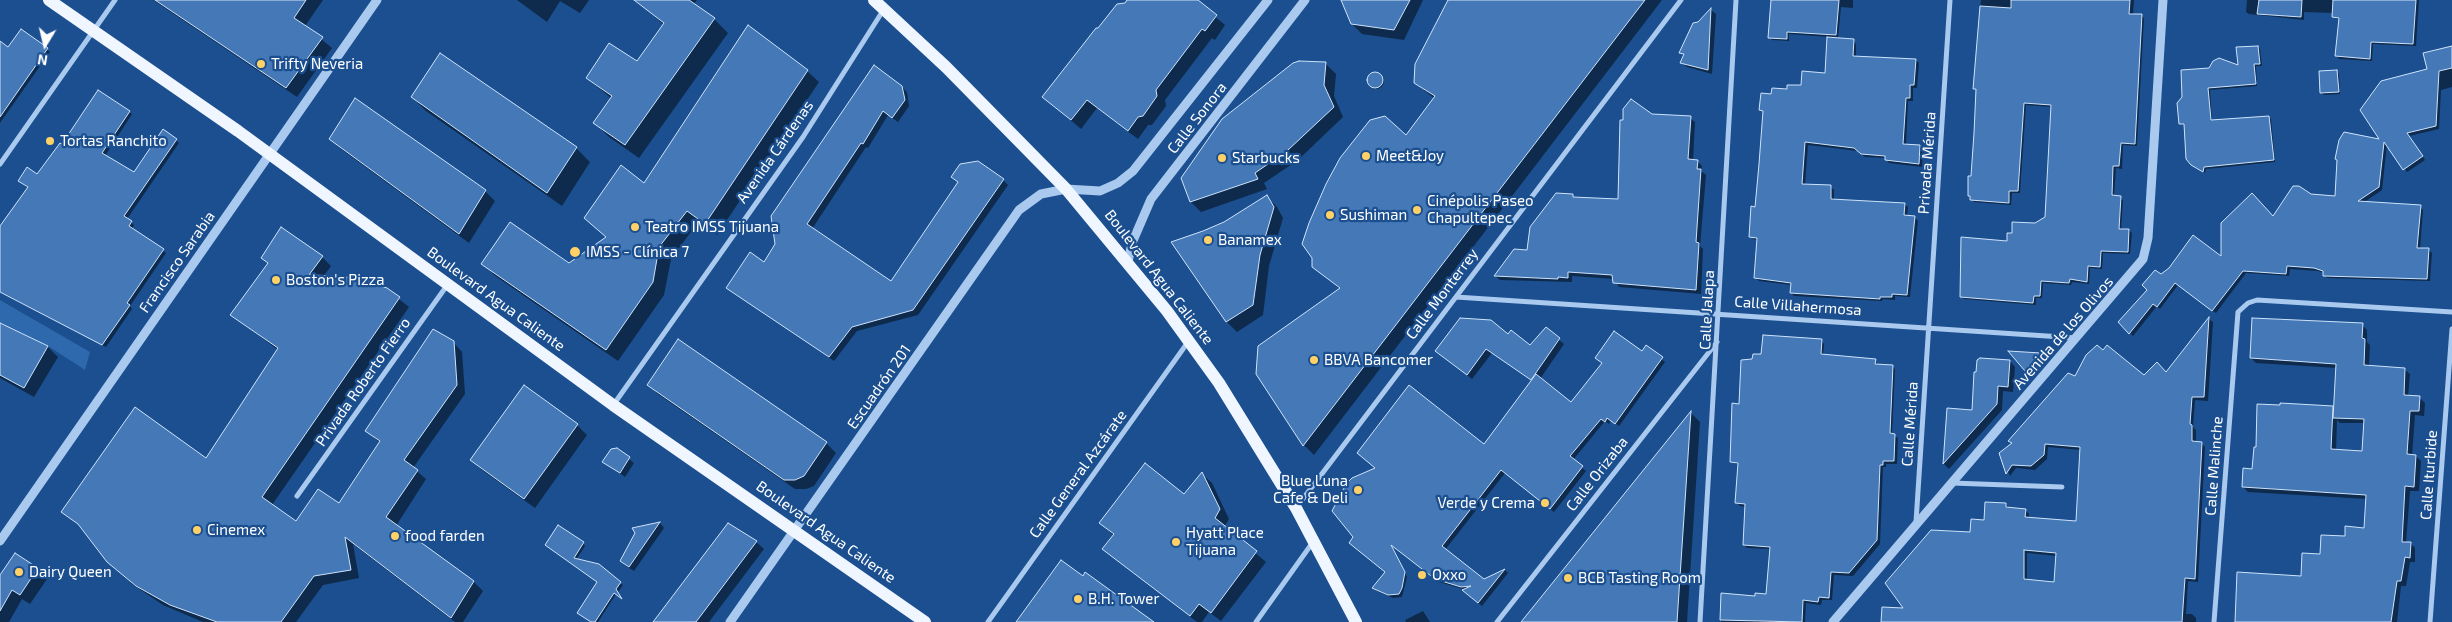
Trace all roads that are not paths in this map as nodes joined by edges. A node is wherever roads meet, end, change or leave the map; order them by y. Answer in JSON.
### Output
{"nodes":[{"id":1,"x":48,"y":0,"type":"edge"},
{"id":2,"x":115,"y":0,"type":"edge"},
{"id":3,"x":377,"y":0,"type":"edge"},
{"id":4,"x":874,"y":0,"type":"edge"},
{"id":5,"x":1268,"y":0,"type":"edge"},
{"id":6,"x":1305,"y":0,"type":"edge"},
{"id":7,"x":1681,"y":0,"type":"edge"},
{"id":8,"x":1736,"y":0,"type":"edge"},
{"id":9,"x":1950,"y":0,"type":"edge"},
{"id":10,"x":2163,"y":0,"type":"edge"},
{"id":11,"x":884,"y":9,"type":"junction"},
{"id":12,"x":92,"y":32,"type":"junction"},
{"id":13,"x":268,"y":155,"type":"junction"},
{"id":14,"x":0,"y":164,"type":"edge"},
{"id":15,"x":1066,"y":189,"type":"junction"},
{"id":16,"x":1128,"y":262,"type":"junction"},
{"id":17,"x":448,"y":283,"type":"junction"},
{"id":18,"x":1456,"y":297,"type":"junction"},
{"id":19,"x":2452,"y":312,"type":"edge"},
{"id":20,"x":1719,"y":313,"type":"junction"},
{"id":21,"x":1929,"y":328,"type":"junction"},
{"id":22,"x":2452,"y":329,"type":"edge"},
{"id":23,"x":2077,"y":338,"type":"junction"},
{"id":24,"x":1189,"y":341,"type":"junction"},
{"id":25,"x":1718,"y":342,"type":"junction"},
{"id":26,"x":613,"y":405,"type":"junction"},
{"id":27,"x":1950,"y":483,"type":"junction"},
{"id":28,"x":2062,"y":487,"type":"dead end"},
{"id":29,"x":297,"y":496,"type":"dead end"},
{"id":30,"x":1296,"y":508,"type":"junction"},
{"id":31,"x":1916,"y":522,"type":"junction"},
{"id":32,"x":795,"y":530,"type":"junction"},
{"id":33,"x":1315,"y":540,"type":"junction"},
{"id":34,"x":0,"y":541,"type":"edge"},
{"id":35,"x":730,"y":622,"type":"edge"},
{"id":36,"x":925,"y":622,"type":"edge"},
{"id":37,"x":988,"y":622,"type":"edge"},
{"id":38,"x":1256,"y":622,"type":"edge"},
{"id":39,"x":1356,"y":622,"type":"edge"},
{"id":40,"x":1497,"y":622,"type":"edge"},
{"id":41,"x":1700,"y":622,"type":"edge"},
{"id":42,"x":1833,"y":622,"type":"edge"},
{"id":43,"x":2214,"y":622,"type":"edge"},
{"id":44,"x":2430,"y":622,"type":"edge"}],
"edges":[{"from":1,"to":12,"type":"main road","name":"Boulevard Agua Caliente"},
{"from":2,"to":12,"type":"street"},
{"from":3,"to":13,"type":"street","name":"Francisco Sarabia"},
{"from":4,"to":11,"type":"main road","name":"Boulevard Agua Caliente"},
{"from":5,"to":15,"type":"street","name":"Calle Sonora"},
{"from":6,"to":16,"type":"street","name":"Calle Sonora"},
{"from":7,"to":18,"type":"street","name":"Calle Monterrey"},
{"from":8,"to":20,"type":"street","name":"Calle Jalapa"},
{"from":9,"to":21,"type":"street","name":"Privada Mérida"},
{"from":10,"to":23,"type":"street","name":"Avenida de los Olivos"},
{"from":11,"to":15,"type":"main road","name":"Boulevard Agua Caliente"},
{"from":11,"to":26,"type":"street","name":"Avenida Cárdenas"},
{"from":12,"to":13,"type":"main road","name":"Boulevard Agua Caliente"},
{"from":12,"to":14,"type":"street"},
{"from":13,"to":17,"type":"main road","name":"Boulevard Agua Caliente"},
{"from":13,"to":34,"type":"street","name":"Francisco Sarabia"},
{"from":15,"to":16,"type":"main road","name":"Boulevard Agua Caliente"},
{"from":15,"to":32,"type":"street","name":"Escuadrón 201"},
{"from":16,"to":24,"type":"main road","name":"Boulevard Agua Caliente"},
{"from":17,"to":26,"type":"main road","name":"Boulevard Agua Caliente"},
{"from":17,"to":29,"type":"street","name":"Privada Roberto Fierro"},
{"from":18,"to":20,"type":"street","name":"Calle Villahermosa"},
{"from":18,"to":30,"type":"street","name":"Calle Monterrey"},
{"from":19,"to":43,"type":"street","name":"Calle Malinche"},
{"from":20,"to":21,"type":"street","name":"Calle Villahermosa"},
{"from":20,"to":25,"type":"street","name":"Calle Jalapa"},
{"from":21,"to":23,"type":"street","name":"Calle Villahermosa"},
{"from":21,"to":31,"type":"street","name":"Calle Mérida"},
{"from":22,"to":44,"type":"street","name":"Calle Iturbide"},
{"from":23,"to":27,"type":"street","name":"Avenida de los Olivos"},
{"from":24,"to":30,"type":"main road","name":"Boulevard Agua Caliente"},
{"from":24,"to":37,"type":"street","name":"Calle General Azcárate"},
{"from":25,"to":40,"type":"street","name":"Calle Orizaba"},
{"from":25,"to":41,"type":"street","name":"Calle Jalapa"},
{"from":26,"to":32,"type":"main road","name":"Boulevard Agua Caliente"},
{"from":27,"to":28,"type":"street"},
{"from":27,"to":31,"type":"street","name":"Avenida de los Olivos"},
{"from":30,"to":33,"type":"main road","name":"Boulevard Agua Caliente"},
{"from":31,"to":42,"type":"street","name":"Avenida de los Olivos"},
{"from":32,"to":35,"type":"street","name":"Escuadrón 201"},
{"from":32,"to":36,"type":"main road","name":"Boulevard Agua Caliente"},
{"from":33,"to":38,"type":"street"},
{"from":33,"to":39,"type":"main road","name":"Boulevard Agua Caliente"}]}
